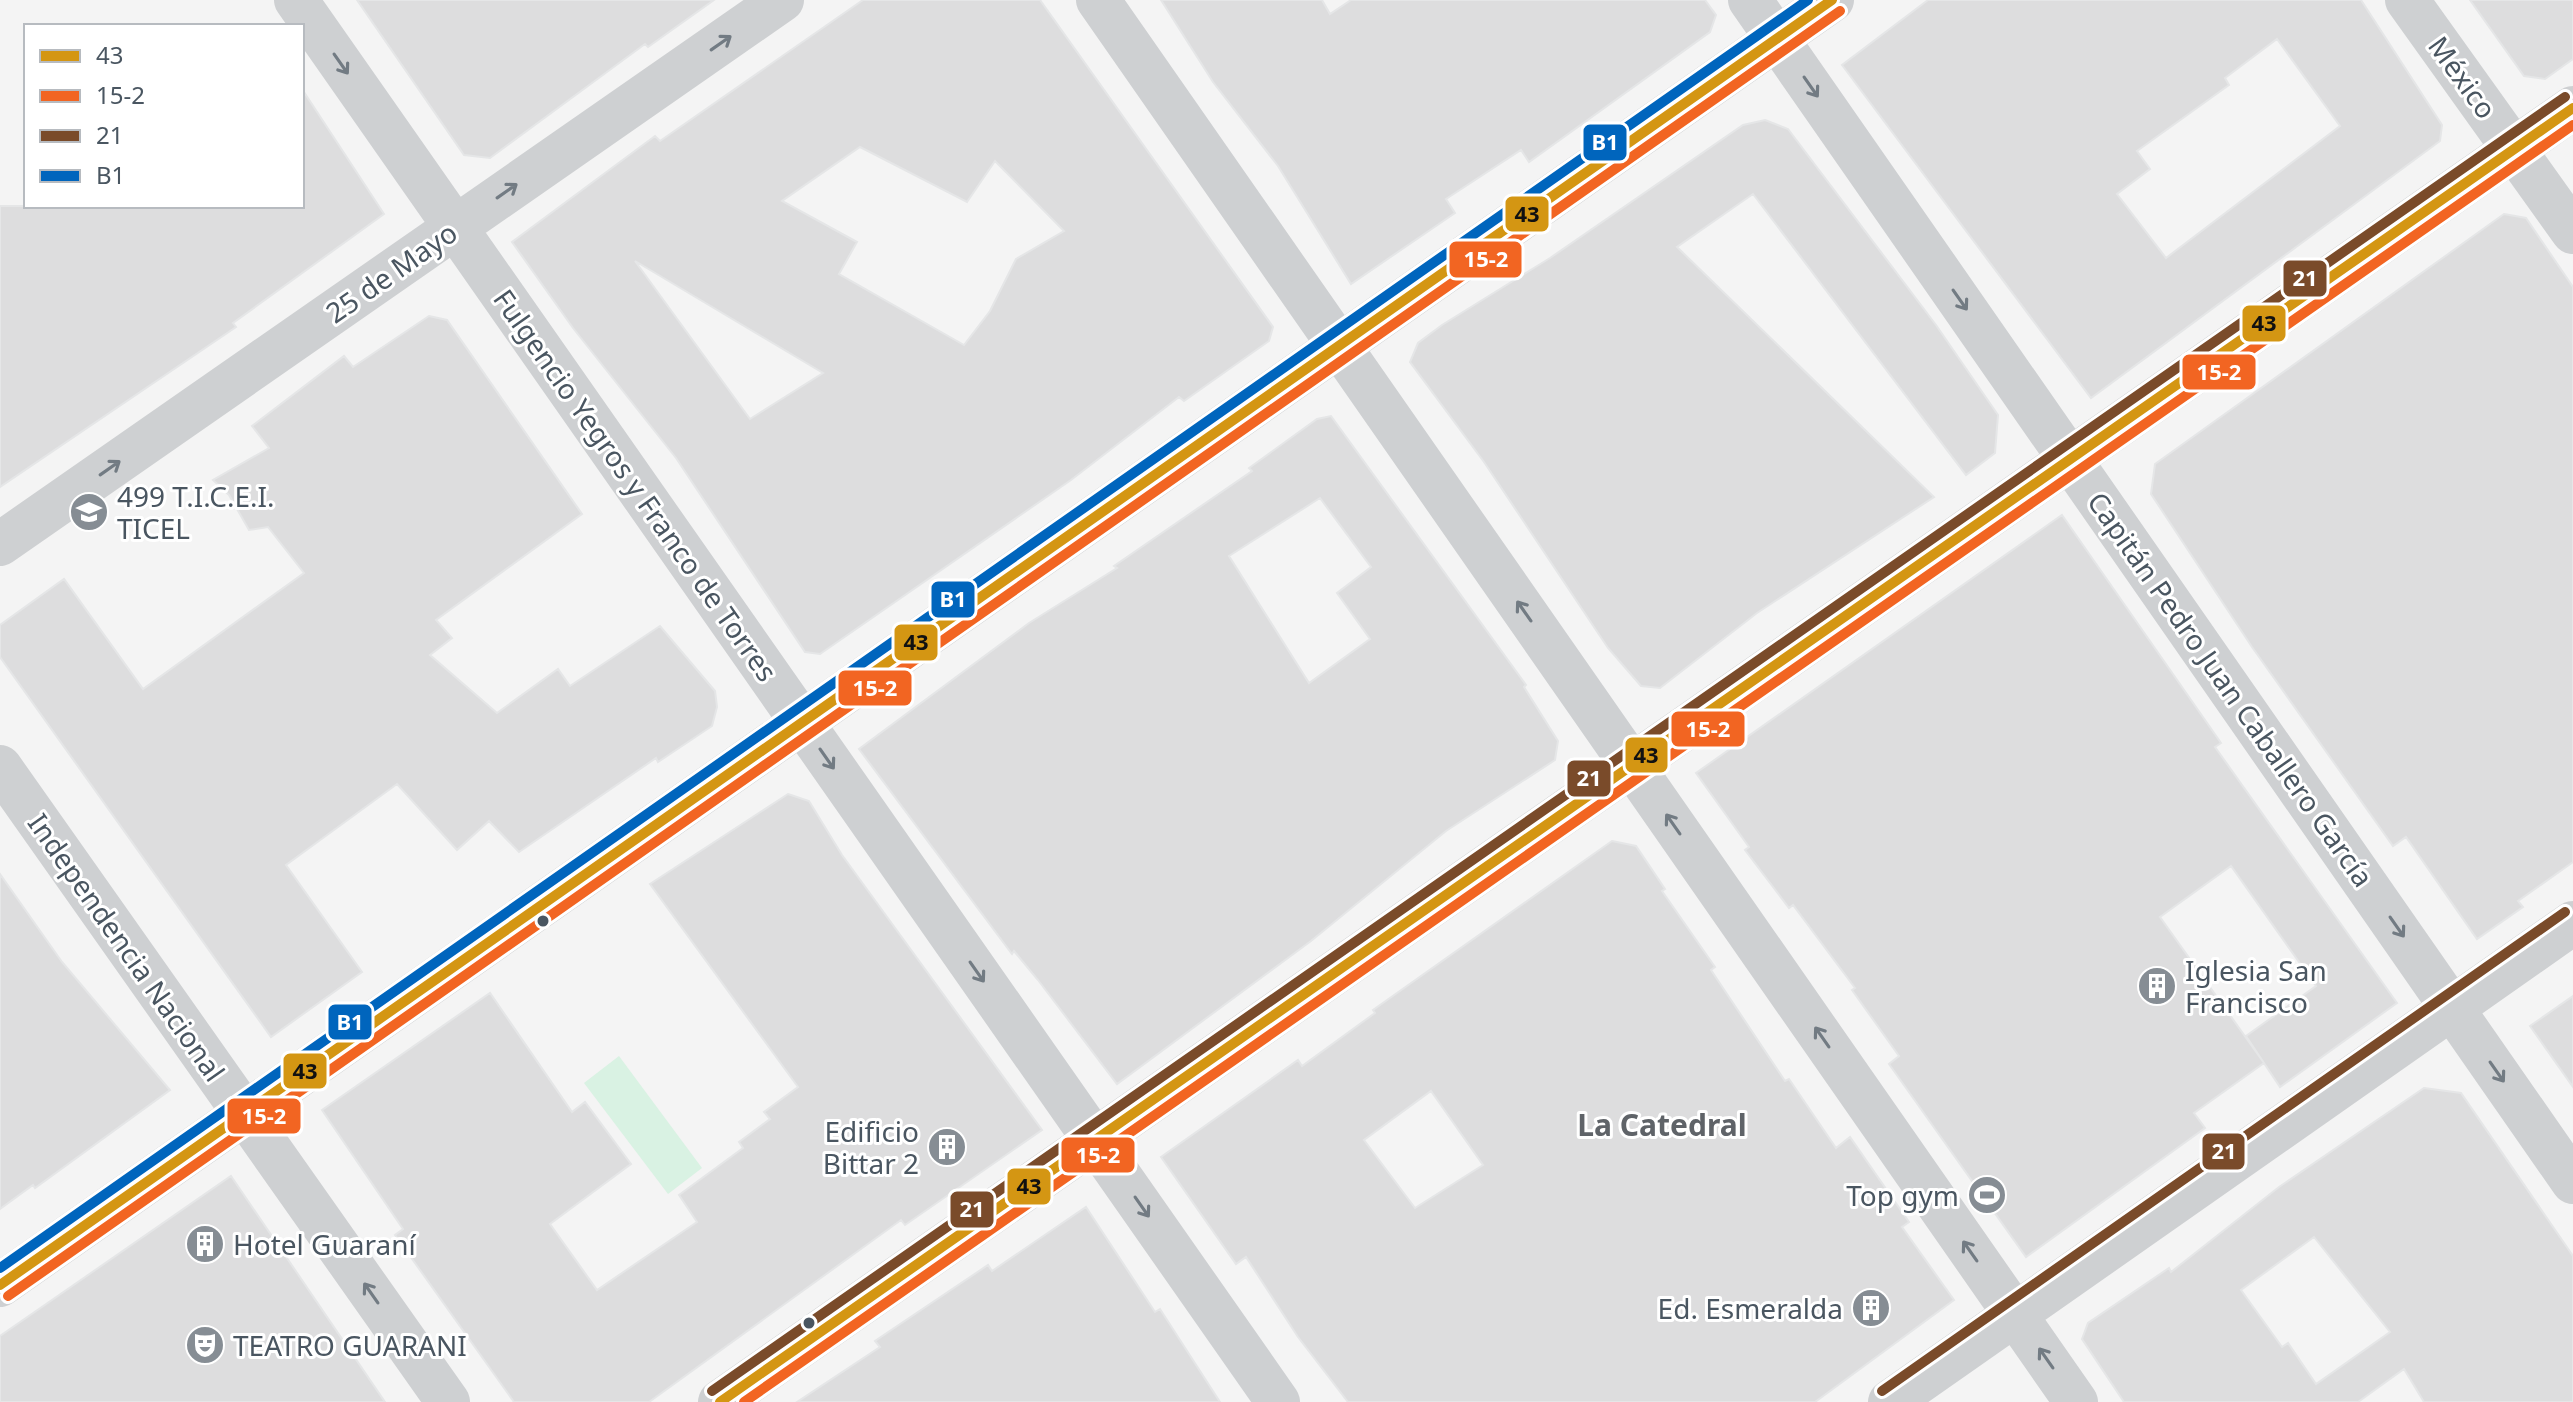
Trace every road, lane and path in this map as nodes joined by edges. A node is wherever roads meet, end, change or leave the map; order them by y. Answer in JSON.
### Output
{"nodes":[{"id":1,"x":296,"y":0,"type":"edge"},
{"id":2,"x":782,"y":0,"type":"edge"},
{"id":3,"x":1098,"y":0,"type":"edge"},
{"id":4,"x":1750,"y":0,"type":"edge"},
{"id":5,"x":1832,"y":0,"type":"edge"},
{"id":6,"x":2407,"y":0,"type":"edge"},
{"id":7,"x":1777,"y":38,"type":"junction"},
{"id":8,"x":2573,"y":108,"type":"edge"},
{"id":9,"x":2515,"y":149,"type":"junction"},
{"id":10,"x":455,"y":227,"type":"junction"},
{"id":11,"x":2573,"y":232,"type":"edge"},
{"id":12,"x":1339,"y":345,"type":"junction"},
{"id":13,"x":2071,"y":459,"type":"junction"},
{"id":14,"x":0,"y":544,"type":"edge"},
{"id":15,"x":801,"y":721,"type":"junction"},
{"id":16,"x":1632,"y":765,"type":"junction"},
{"id":17,"x":0,"y":767,"type":"edge"},
{"id":18,"x":2573,"y":923,"type":"edge"},
{"id":19,"x":2453,"y":1007,"type":"junction"},
{"id":20,"x":243,"y":1112,"type":"junction"},
{"id":21,"x":1095,"y":1141,"type":"junction"},
{"id":22,"x":2573,"y":1182,"type":"edge"},
{"id":23,"x":0,"y":1285,"type":"edge"},
{"id":24,"x":2015,"y":1315,"type":"junction"},
{"id":25,"x":448,"y":1402,"type":"edge"},
{"id":26,"x":720,"y":1402,"type":"edge"},
{"id":27,"x":1278,"y":1402,"type":"edge"},
{"id":28,"x":1890,"y":1402,"type":"edge"},
{"id":29,"x":2076,"y":1402,"type":"edge"}],
"edges":[{"from":1,"to":10,"type":"street","name":"Fulgencio Yegros y Franco de Torres","one_way":true},
{"from":10,"to":2,"type":"street","name":"25 de Mayo","one_way":true},
{"from":3,"to":12,"type":"street"},
{"from":4,"to":7,"type":"street","name":"Capitán Pedro Juan Caballero García"},
{"from":5,"to":7,"type":"street"},
{"from":6,"to":9,"type":"street","name":"México"},
{"from":7,"to":12,"type":"street"},
{"from":7,"to":13,"type":"street","name":"Capitán Pedro Juan Caballero García","one_way":true},
{"from":8,"to":9,"type":"street"},
{"from":9,"to":11,"type":"street","name":"México"},
{"from":9,"to":13,"type":"street"},
{"from":14,"to":10,"type":"street","name":"25 de Mayo","one_way":true},
{"from":10,"to":15,"type":"street","name":"Fulgencio Yegros y Franco de Torres"},
{"from":12,"to":15,"type":"street"},
{"from":16,"to":12,"type":"street","one_way":true},
{"from":13,"to":16,"type":"street"},
{"from":13,"to":19,"type":"street","name":"Capitán Pedro Juan Caballero García","one_way":true},
{"from":15,"to":20,"type":"street"},
{"from":15,"to":21,"type":"street","name":"Fulgencio Yegros y Franco de Torres","one_way":true},
{"from":16,"to":21,"type":"street"},
{"from":24,"to":16,"type":"street","one_way":true},
{"from":17,"to":20,"type":"street","name":"Independencia Nacional"},
{"from":18,"to":19,"type":"street"},
{"from":19,"to":22,"type":"street","name":"Capitán Pedro Juan Caballero García","one_way":true},
{"from":19,"to":24,"type":"street"},
{"from":20,"to":23,"type":"street"},
{"from":25,"to":20,"type":"street","name":"Independencia Nacional","one_way":true},
{"from":21,"to":26,"type":"street"},
{"from":21,"to":27,"type":"street","name":"Fulgencio Yegros y Franco de Torres","one_way":true},
{"from":24,"to":28,"type":"street"},
{"from":29,"to":24,"type":"street","one_way":true}]}
